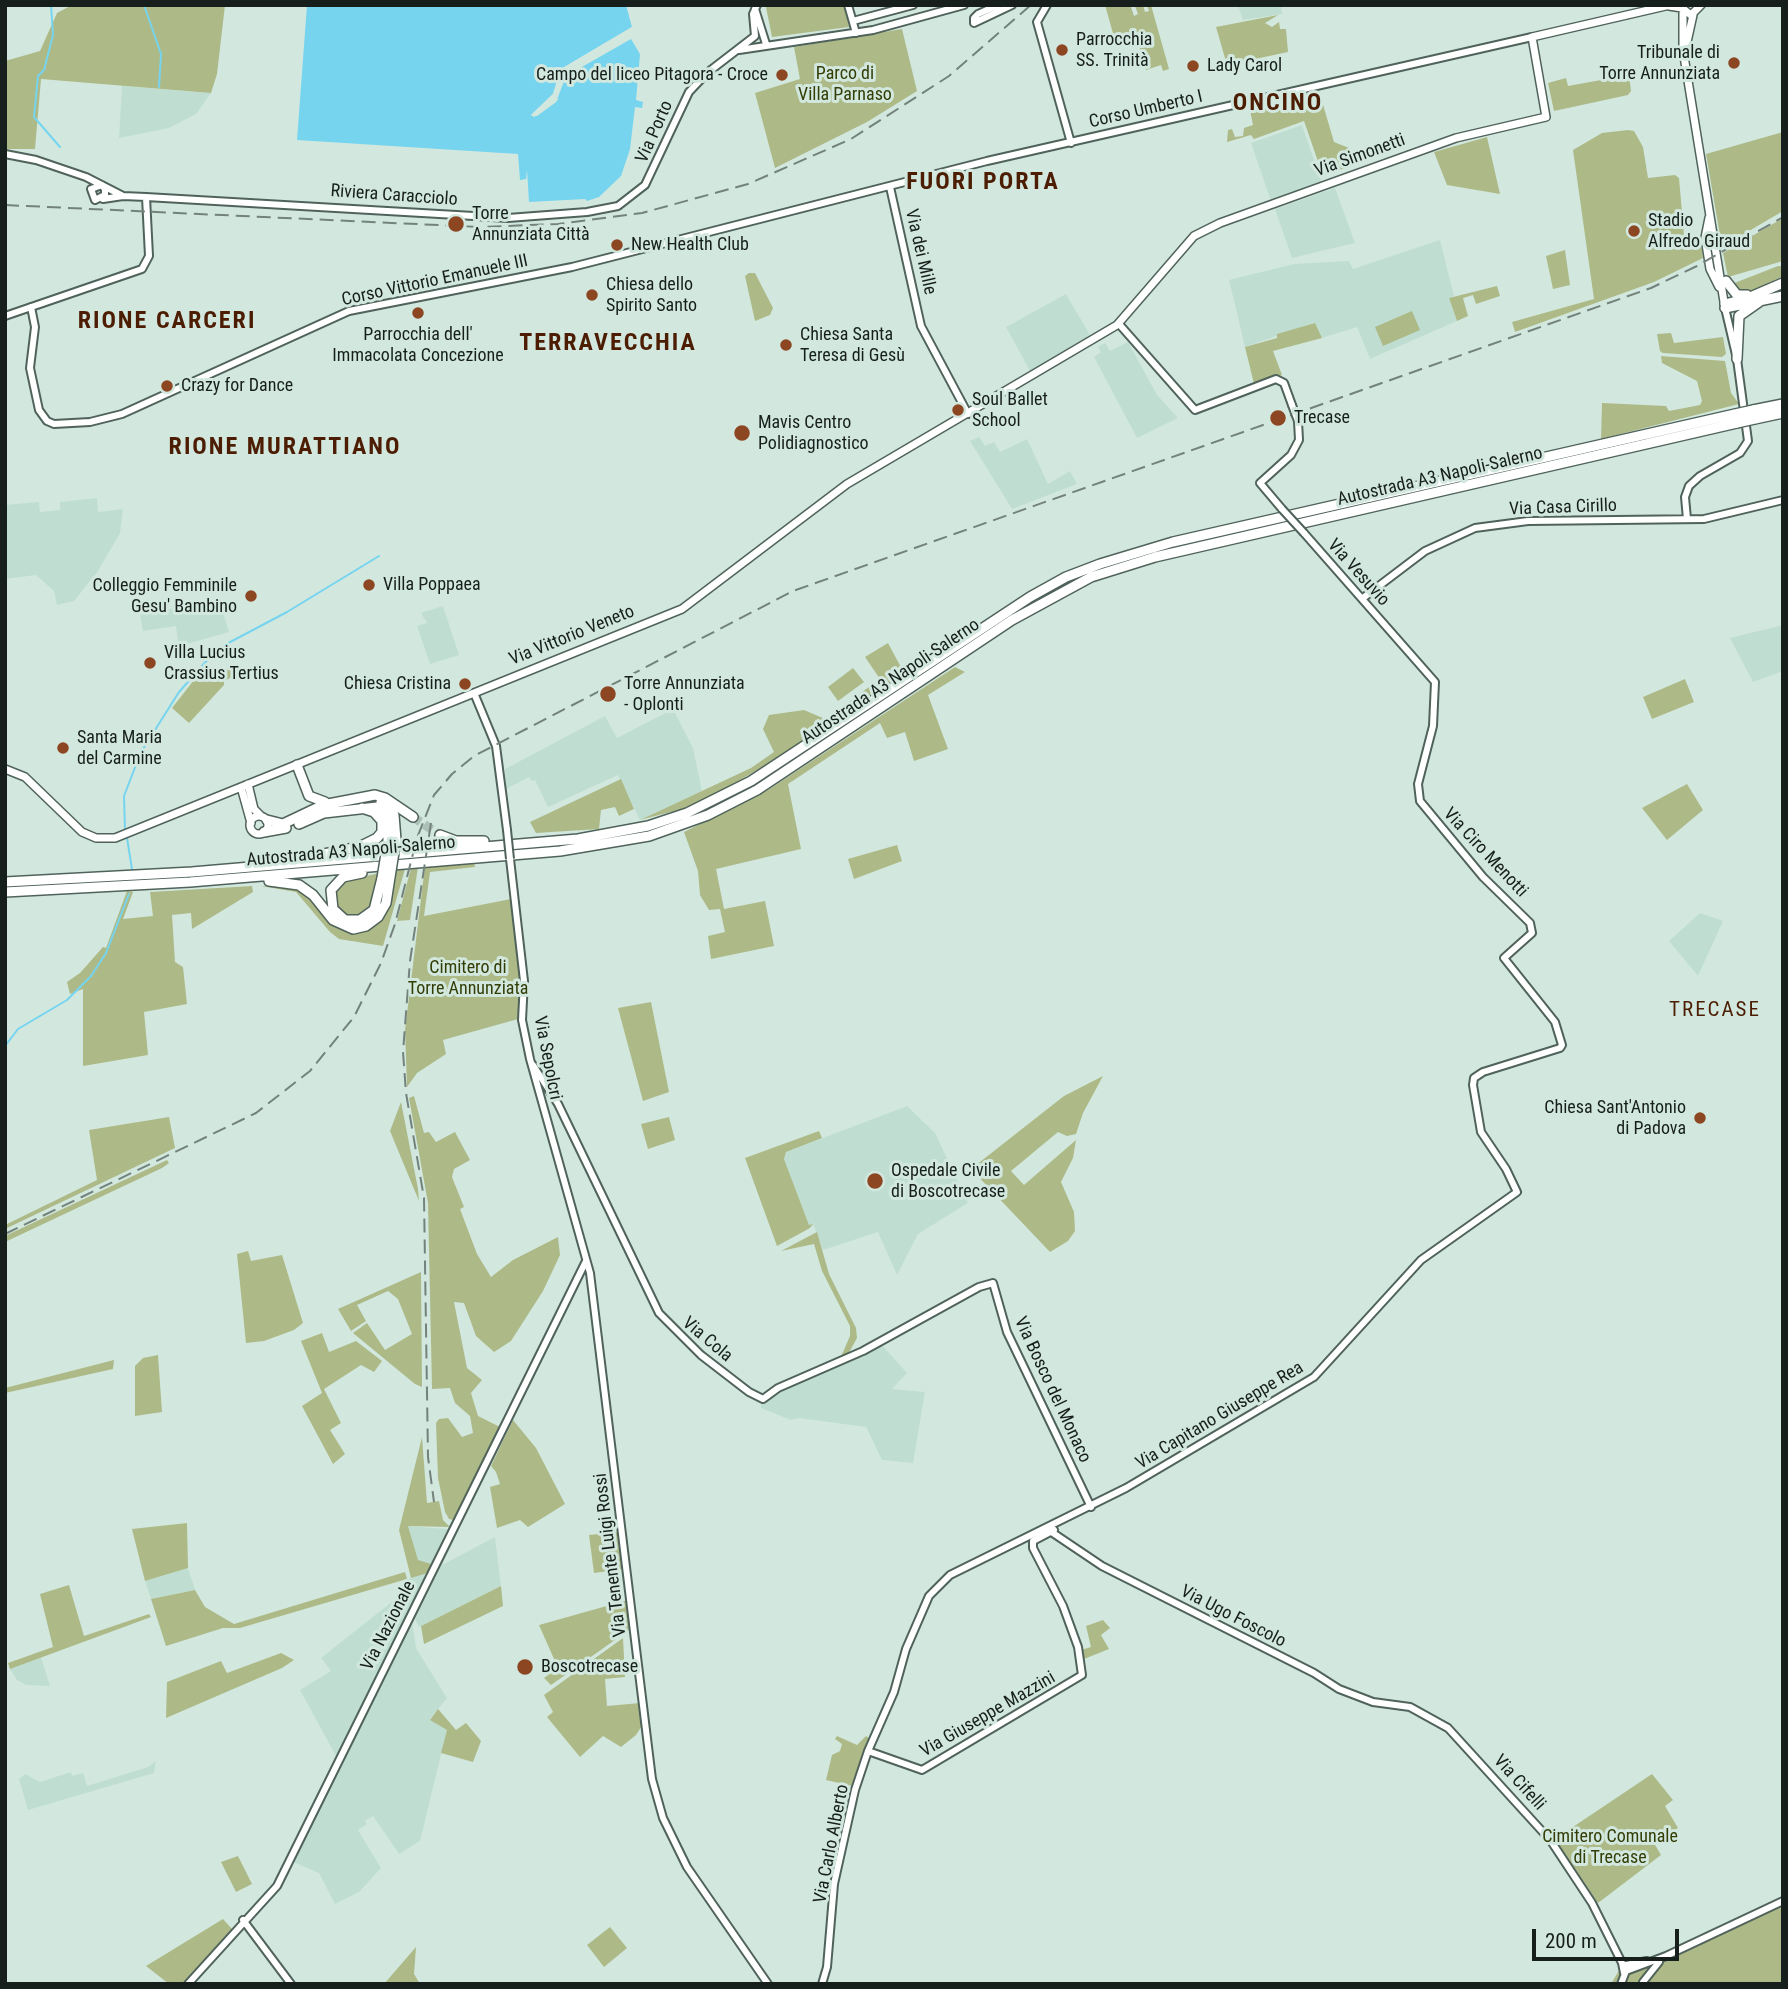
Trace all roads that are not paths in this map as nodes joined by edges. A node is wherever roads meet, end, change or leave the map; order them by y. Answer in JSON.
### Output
{"nodes":[{"id":1,"x":848,"y":5,"type":"edge"},
{"id":2,"x":913,"y":5,"type":"edge"},
{"id":3,"x":933,"y":5,"type":"edge"},
{"id":4,"x":964,"y":5,"type":"edge"},
{"id":5,"x":998,"y":5,"type":"edge"},
{"id":6,"x":1013,"y":5,"type":"edge"},
{"id":7,"x":1047,"y":5,"type":"edge"},
{"id":8,"x":1670,"y":5,"type":"edge"},
{"id":9,"x":1701,"y":5,"type":"edge"},
{"id":10,"x":926,"y":6,"type":"edge"},
{"id":11,"x":756,"y":7,"type":"edge"},
{"id":12,"x":1683,"y":9,"type":"edge"},
{"id":13,"x":932,"y":14,"type":"junction"},
{"id":14,"x":1693,"y":15,"type":"junction"},
{"id":15,"x":853,"y":21,"type":"junction"},
{"id":16,"x":856,"y":33,"type":"junction"},
{"id":17,"x":1532,"y":37,"type":"junction"},
{"id":18,"x":766,"y":44,"type":"junction"},
{"id":19,"x":737,"y":51,"type":"junction"},
{"id":20,"x":1686,"y":60,"type":"junction"},
{"id":21,"x":1070,"y":143,"type":"junction"},
{"id":22,"x":5,"y":154,"type":"edge"},
{"id":23,"x":80,"y":175,"type":"junction"},
{"id":24,"x":103,"y":185,"type":"junction"},
{"id":25,"x":890,"y":187,"type":"junction"},
{"id":26,"x":641,"y":191,"type":"joint"},
{"id":27,"x":90,"y":192,"type":"junction"},
{"id":28,"x":123,"y":196,"type":"junction"},
{"id":29,"x":100,"y":200,"type":"junction"},
{"id":30,"x":146,"y":200,"type":"junction"},
{"id":31,"x":794,"y":210,"type":"joint"},
{"id":32,"x":1190,"y":239,"type":"joint"},
{"id":33,"x":1726,"y":281,"type":"dead end"},
{"id":34,"x":1783,"y":283,"type":"edge"},
{"id":35,"x":1783,"y":296,"type":"edge"},
{"id":36,"x":1759,"y":298,"type":"junction"},
{"id":37,"x":1725,"y":306,"type":"junction"},
{"id":38,"x":31,"y":307,"type":"junction"},
{"id":39,"x":5,"y":316,"type":"edge"},
{"id":40,"x":1119,"y":324,"type":"junction"},
{"id":41,"x":1737,"y":359,"type":"junction"},
{"id":42,"x":1783,"y":404,"type":"edge"},
{"id":43,"x":968,"y":414,"type":"junction"},
{"id":44,"x":1783,"y":414,"type":"edge"},
{"id":45,"x":1754,"y":415,"type":"junction"},
{"id":46,"x":1736,"y":418,"type":"junction"},
{"id":47,"x":1783,"y":500,"type":"edge"},
{"id":48,"x":1687,"y":519,"type":"junction"},
{"id":49,"x":1363,"y":598,"type":"junction"},
{"id":50,"x":474,"y":693,"type":"junction"},
{"id":51,"x":297,"y":765,"type":"junction"},
{"id":52,"x":5,"y":769,"type":"edge"},
{"id":53,"x":245,"y":786,"type":"junction"},
{"id":54,"x":1417,"y":792,"type":"joint"},
{"id":55,"x":352,"y":800,"type":"junction"},
{"id":56,"x":334,"y":802,"type":"junction"},
{"id":57,"x":362,"y":808,"type":"junction"},
{"id":58,"x":413,"y":817,"type":"tunnel mouth"},
{"id":59,"x":264,"y":818,"type":"junction"},
{"id":60,"x":251,"y":823,"type":"junction"},
{"id":61,"x":264,"y":832,"type":"junction"},
{"id":62,"x":440,"y":835,"type":"tunnel mouth"},
{"id":63,"x":562,"y":840,"type":"junction"},
{"id":64,"x":391,"y":841,"type":"junction"},
{"id":65,"x":415,"y":862,"type":"junction"},
{"id":66,"x":243,"y":868,"type":"junction"},
{"id":67,"x":386,"y":878,"type":"junction"},
{"id":68,"x":5,"y":882,"type":"edge"},
{"id":69,"x":190,"y":882,"type":"junction"},
{"id":70,"x":5,"y":892,"type":"edge"},
{"id":71,"x":530,"y":1059,"type":"junction"},
{"id":72,"x":1517,"y":1192,"type":"joint"},
{"id":73,"x":586,"y":1261,"type":"junction"},
{"id":74,"x":993,"y":1283,"type":"joint"},
{"id":75,"x":1091,"y":1507,"type":"junction"},
{"id":76,"x":1050,"y":1531,"type":"junction"},
{"id":77,"x":1410,"y":1707,"type":"joint"},
{"id":78,"x":867,"y":1751,"type":"junction"},
{"id":79,"x":1783,"y":1901,"type":"edge"},
{"id":80,"x":243,"y":1920,"type":"junction"},
{"id":81,"x":1666,"y":1956,"type":"junction"},
{"id":82,"x":1623,"y":1974,"type":"edge"},
{"id":83,"x":1642,"y":1983,"type":"edge"},
{"id":84,"x":188,"y":1984,"type":"edge"},
{"id":85,"x":291,"y":1984,"type":"edge"},
{"id":86,"x":768,"y":1984,"type":"edge"},
{"id":87,"x":822,"y":1984,"type":"edge"}],
"edges":[{"from":1,"to":15,"type":"street"},
{"from":2,"to":15,"type":"street"},
{"from":3,"to":13,"type":"street"},
{"from":4,"to":13,"type":"street"},
{"from":5,"to":6,"type":"street"},
{"from":7,"to":21,"type":"street"},
{"from":8,"to":12,"type":"main road","name":"Corso Umberto I"},
{"from":8,"to":17,"type":"main road","name":"Corso Umberto I"},
{"from":9,"to":14,"type":"main road"},
{"from":10,"to":13,"type":"street"},
{"from":11,"to":18,"type":"street"},
{"from":11,"to":19,"type":"street"},
{"from":12,"to":14,"type":"main road","name":"Corso Umberto I"},
{"from":12,"to":20,"type":"main road"},
{"from":13,"to":16,"type":"street"},
{"from":14,"to":20,"type":"main road"},
{"from":15,"to":16,"type":"street"},
{"from":16,"to":18,"type":"street"},
{"from":17,"to":21,"type":"street","name":"Corso Umberto I"},
{"from":17,"to":32,"type":"main road","name":"Via Simonetti"},
{"from":18,"to":19,"type":"street"},
{"from":19,"to":26,"type":"street","name":"Via Porto"},
{"from":20,"to":37,"type":"main road"},
{"from":21,"to":25,"type":"street","name":"Corso Umberto I"},
{"from":22,"to":23,"type":"street"},
{"from":23,"to":24,"type":"street"},
{"from":23,"to":27,"type":"street"},
{"from":24,"to":27,"type":"street"},
{"from":24,"to":28,"type":"street"},
{"from":24,"to":29,"type":"street"},
{"from":25,"to":31,"type":"street","name":"Corso Umberto I"},
{"from":25,"to":43,"type":"street","name":"Via dei Mille"},
{"from":26,"to":30,"type":"street","name":"Riviera Caracciolo"},
{"from":27,"to":29,"type":"street"},
{"from":28,"to":29,"type":"street","name":"Riviera Caracciolo"},
{"from":28,"to":30,"type":"street","name":"Riviera Caracciolo"},
{"from":30,"to":38,"type":"street"},
{"from":31,"to":38,"type":"street","name":"Corso Vittorio Emanuele III"},
{"from":32,"to":40,"type":"main road","name":"Via Vittorio Veneto"},
{"from":33,"to":36,"type":"highway"},
{"from":34,"to":36,"type":"highway"},
{"from":35,"to":36,"type":"highway"},
{"from":36,"to":37,"type":"highway"},
{"from":36,"to":41,"type":"highway"},
{"from":37,"to":41,"type":"street"},
{"from":38,"to":39,"type":"street"},
{"from":40,"to":43,"type":"main road","name":"Via Vittorio Veneto"},
{"from":40,"to":49,"type":"street","name":"Via Vesuvio","bridge":true},
{"from":41,"to":48,"type":"street"},
{"from":42,"to":45,"type":"highway","name":"Autostrada A3 Napoli-Salerno"},
{"from":43,"to":50,"type":"main road","name":"Via Vittorio Veneto"},
{"from":44,"to":45,"type":"highway","name":"Autostrada A3 Napoli-Salerno"},
{"from":45,"to":46,"type":"highway","name":"Autostrada A3 Napoli-Salerno","bridge":true},
{"from":46,"to":63,"type":"highway","name":"Autostrada A3 Napoli-Salerno"},
{"from":46,"to":65,"type":"highway","name":"Autostrada A3 Napoli-Salerno"},
{"from":47,"to":48,"type":"street","name":"Via Casa Cirillo"},
{"from":48,"to":49,"type":"street","name":"Via Casa Cirillo"},
{"from":49,"to":54,"type":"street","name":"Via Vesuvio"},
{"from":50,"to":51,"type":"main road","name":"Via Vittorio Veneto"},
{"from":50,"to":71,"type":"street","name":"Via Sepolcri","bridge":true},
{"from":51,"to":53,"type":"main road","name":"Via Vittorio Veneto"},
{"from":51,"to":56,"type":"highway"},
{"from":52,"to":53,"type":"main road","name":"Via Vittorio Veneto"},
{"from":53,"to":59,"type":"main road"},
{"from":53,"to":60,"type":"main road"},
{"from":54,"to":72,"type":"street","name":"Via Ciro Menotti"},
{"from":55,"to":56,"type":"highway"},
{"from":55,"to":58,"type":"highway"},
{"from":55,"to":64,"type":"highway"},
{"from":56,"to":59,"type":"highway"},
{"from":57,"to":61,"type":"highway"},
{"from":57,"to":64,"type":"highway"},
{"from":57,"to":66,"type":"highway"},
{"from":59,"to":60,"type":"main road"},
{"from":59,"to":61,"type":"main road"},
{"from":60,"to":61,"type":"main road"},
{"from":62,"to":63,"type":"highway"},
{"from":63,"to":66,"type":"highway","name":"Autostrada A3 Napoli-Salerno"},
{"from":64,"to":67,"type":"highway","bridge":true},
{"from":65,"to":67,"type":"highway"},
{"from":65,"to":69,"type":"highway","name":"Autostrada A3 Napoli-Salerno"},
{"from":66,"to":68,"type":"highway","name":"Autostrada A3 Napoli-Salerno"},
{"from":67,"to":69,"type":"highway"},
{"from":69,"to":70,"type":"highway","name":"Autostrada A3 Napoli-Salerno"},
{"from":71,"to":73,"type":"street","name":"Via Sepolcri"},
{"from":71,"to":74,"type":"street","name":"Via Cola"},
{"from":72,"to":75,"type":"street","name":"Via Capitano Giuseppe Rea"},
{"from":73,"to":80,"type":"street","name":"Via Nazionale"},
{"from":73,"to":86,"type":"street","name":"Via Tenente Luigi Rossi"},
{"from":74,"to":75,"type":"street","name":"Via Bosco del Monaco"},
{"from":75,"to":76,"type":"street"},
{"from":75,"to":78,"type":"street","name":"Via Carlo Alberto"},
{"from":76,"to":77,"type":"street","name":"Via Ugo Foscolo"},
{"from":76,"to":78,"type":"street","name":"Via Giuseppe Mazzini"},
{"from":77,"to":82,"type":"street","name":"Via Cifelli"},
{"from":78,"to":87,"type":"street","name":"Via Carlo Alberto"},
{"from":79,"to":81,"type":"street"},
{"from":80,"to":84,"type":"street","name":"Via Nazionale"},
{"from":80,"to":85,"type":"street"},
{"from":81,"to":82,"type":"street"},
{"from":81,"to":83,"type":"street"},
{"from":82,"to":83,"type":"street","name":"Via Cifelli"}]}
